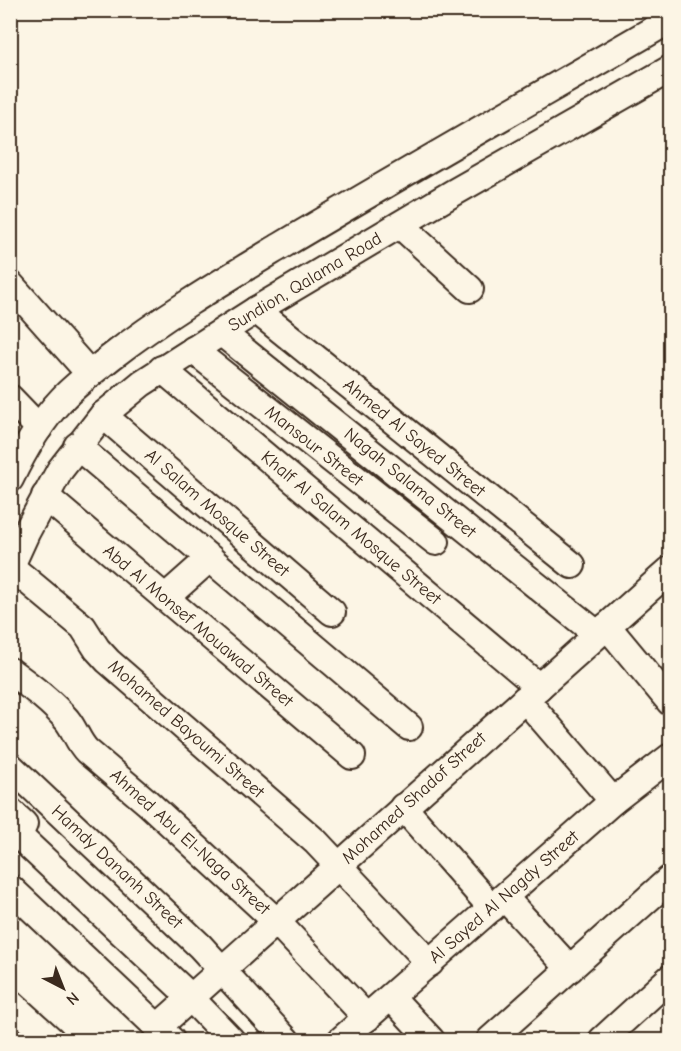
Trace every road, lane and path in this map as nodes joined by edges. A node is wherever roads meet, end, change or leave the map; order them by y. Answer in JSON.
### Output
{"nodes":[{"id":1,"x":670,"y":20,"type":"edge"},
{"id":2,"x":670,"y":69,"type":"edge"},
{"id":3,"x":400,"y":225,"type":"junction"},
{"id":4,"x":10,"y":284,"type":"edge"},
{"id":5,"x":470,"y":289,"type":"dead end"},
{"id":6,"x":256,"y":310,"type":"junction"},
{"id":7,"x":222,"y":333,"type":"junction"},
{"id":8,"x":193,"y":350,"type":"junction"},
{"id":9,"x":162,"y":369,"type":"junction"},
{"id":10,"x":90,"y":374,"type":"junction"},
{"id":11,"x":10,"y":398,"type":"edge"},
{"id":12,"x":103,"y":415,"type":"junction"},
{"id":13,"x":39,"y":428,"type":"junction"},
{"id":14,"x":77,"y":446,"type":"junction"},
{"id":15,"x":10,"y":479,"type":"edge"},
{"id":16,"x":45,"y":496,"type":"junction"},
{"id":17,"x":436,"y":542,"type":"dead end"},
{"id":18,"x":210,"y":558,"type":"junction"},
{"id":19,"x":572,"y":565,"type":"dead end"},
{"id":20,"x":11,"y":568,"type":"edge"},
{"id":21,"x":670,"y":570,"type":"edge"},
{"id":22,"x":165,"y":598,"type":"junction"},
{"id":23,"x":332,"y":612,"type":"dead end"},
{"id":24,"x":602,"y":630,"type":"junction"},
{"id":25,"x":10,"y":671,"type":"edge"},
{"id":26,"x":532,"y":693,"type":"junction"},
{"id":27,"x":670,"y":702,"type":"edge"},
{"id":28,"x":409,"y":727,"type":"dead end"},
{"id":29,"x":352,"y":756,"type":"dead end"},
{"id":30,"x":670,"y":757,"type":"edge"},
{"id":31,"x":10,"y":766,"type":"edge"},
{"id":32,"x":613,"y":801,"type":"junction"},
{"id":33,"x":403,"y":807,"type":"junction"},
{"id":34,"x":10,"y":811,"type":"edge"},
{"id":35,"x":338,"y":865,"type":"junction"},
{"id":36,"x":670,"y":879,"type":"edge"},
{"id":37,"x":10,"y":888,"type":"edge"},
{"id":38,"x":499,"y":903,"type":"junction"},
{"id":39,"x":277,"y":922,"type":"junction"},
{"id":40,"x":430,"y":963,"type":"junction"},
{"id":41,"x":570,"y":969,"type":"junction"},
{"id":42,"x":221,"y":970,"type":"junction"},
{"id":43,"x":670,"y":978,"type":"edge"},
{"id":44,"x":391,"y":997,"type":"junction"},
{"id":45,"x":191,"y":998,"type":"junction"},
{"id":46,"x":10,"y":1004,"type":"edge"},
{"id":47,"x":367,"y":1018,"type":"junction"},
{"id":48,"x":165,"y":1034,"type":"edge"},
{"id":49,"x":429,"y":1040,"type":"edge"},
{"id":50,"x":51,"y":1041,"type":"edge"},
{"id":51,"x":231,"y":1041,"type":"edge"},
{"id":52,"x":286,"y":1041,"type":"edge"},
{"id":53,"x":341,"y":1041,"type":"edge"},
{"id":54,"x":490,"y":1041,"type":"edge"},
{"id":55,"x":602,"y":1041,"type":"edge"}],
"edges":[{"from":1,"to":10,"type":"street"},
{"from":2,"to":3,"type":"street","name":"Sundion, Qalama Road"},
{"from":3,"to":5,"type":"street"},
{"from":3,"to":6,"type":"street","name":"Sundion, Qalama Road"},
{"from":4,"to":10,"type":"street"},
{"from":6,"to":7,"type":"street","name":"Sundion, Qalama Road"},
{"from":6,"to":19,"type":"street","name":"Ahmed Al Sayed Street"},
{"from":7,"to":8,"type":"street","name":"Sundion, Qalama Road"},
{"from":7,"to":24,"type":"street","name":"Nagah Salama Street"},
{"from":8,"to":9,"type":"street","name":"Sundion, Qalama Road"},
{"from":8,"to":17,"type":"street","name":"Mansour Street"},
{"from":9,"to":12,"type":"street","name":"Sundion, Qalama Road"},
{"from":9,"to":26,"type":"street","name":"Khalf Al Salam Mosque Street"},
{"from":10,"to":13,"type":"street"},
{"from":11,"to":13,"type":"street"},
{"from":12,"to":14,"type":"street","name":"Sundion, Qalama Road"},
{"from":12,"to":23,"type":"street","name":"Al Salam Mosque Street"},
{"from":13,"to":15,"type":"street"},
{"from":14,"to":16,"type":"street","name":"Sundion, Qalama Road"},
{"from":14,"to":18,"type":"street"},
{"from":16,"to":20,"type":"street","name":"Sundion, Qalama Road"},
{"from":16,"to":22,"type":"street","name":"Abd Al Monsef Mouawad Street"},
{"from":18,"to":22,"type":"street"},
{"from":18,"to":28,"type":"street"},
{"from":20,"to":35,"type":"street","name":"Mohamed Bayoumi Street"},
{"from":21,"to":24,"type":"street","name":"Mohamed Shadof Street"},
{"from":22,"to":29,"type":"street","name":"Abd Al Monsef Mouawad Street"},
{"from":24,"to":26,"type":"street","name":"Mohamed Shadof Street"},
{"from":24,"to":27,"type":"street","name":"Nagah Salama Street"},
{"from":25,"to":39,"type":"street","name":"Ahmed Abu El-Naga Street"},
{"from":26,"to":32,"type":"street","name":"Khalf Al Salam Mosque Street"},
{"from":26,"to":33,"type":"street","name":"Mohamed Shadof Street"},
{"from":30,"to":32,"type":"street","name":"Al Sayed Al Nagdy Street"},
{"from":31,"to":42,"type":"street","name":"Hamdy Dananh Street"},
{"from":32,"to":38,"type":"street","name":"Al Sayed Al Nagdy Street"},
{"from":33,"to":35,"type":"street","name":"Mohamed Shadof Street"},
{"from":33,"to":38,"type":"street"},
{"from":34,"to":45,"type":"street"},
{"from":35,"to":39,"type":"street","name":"Mohamed Shadof Street"},
{"from":35,"to":40,"type":"street","name":"Mohamed Bayoumi Street"},
{"from":36,"to":41,"type":"street"},
{"from":37,"to":48,"type":"street"},
{"from":38,"to":40,"type":"street","name":"Al Sayed Al Nagdy Street"},
{"from":38,"to":41,"type":"street"},
{"from":39,"to":42,"type":"street","name":"Mohamed Shadof Street"},
{"from":39,"to":47,"type":"street","name":"Ahmed Abu El-Naga Street"},
{"from":40,"to":44,"type":"street","name":"Al Sayed Al Nagdy Street"},
{"from":41,"to":54,"type":"street"},
{"from":42,"to":45,"type":"street","name":"Mohamed Shadof Street"},
{"from":42,"to":52,"type":"street","name":"Hamdy Dananh Street"},
{"from":43,"to":55,"type":"street"},
{"from":44,"to":47,"type":"street","name":"Al Sayed Al Nagdy Street"},
{"from":44,"to":49,"type":"street"},
{"from":45,"to":48,"type":"street","name":"Mohamed Shadof Street"},
{"from":45,"to":51,"type":"street"},
{"from":46,"to":50,"type":"street"},
{"from":47,"to":53,"type":"street","name":"Al Sayed Al Nagdy Street"}]}
